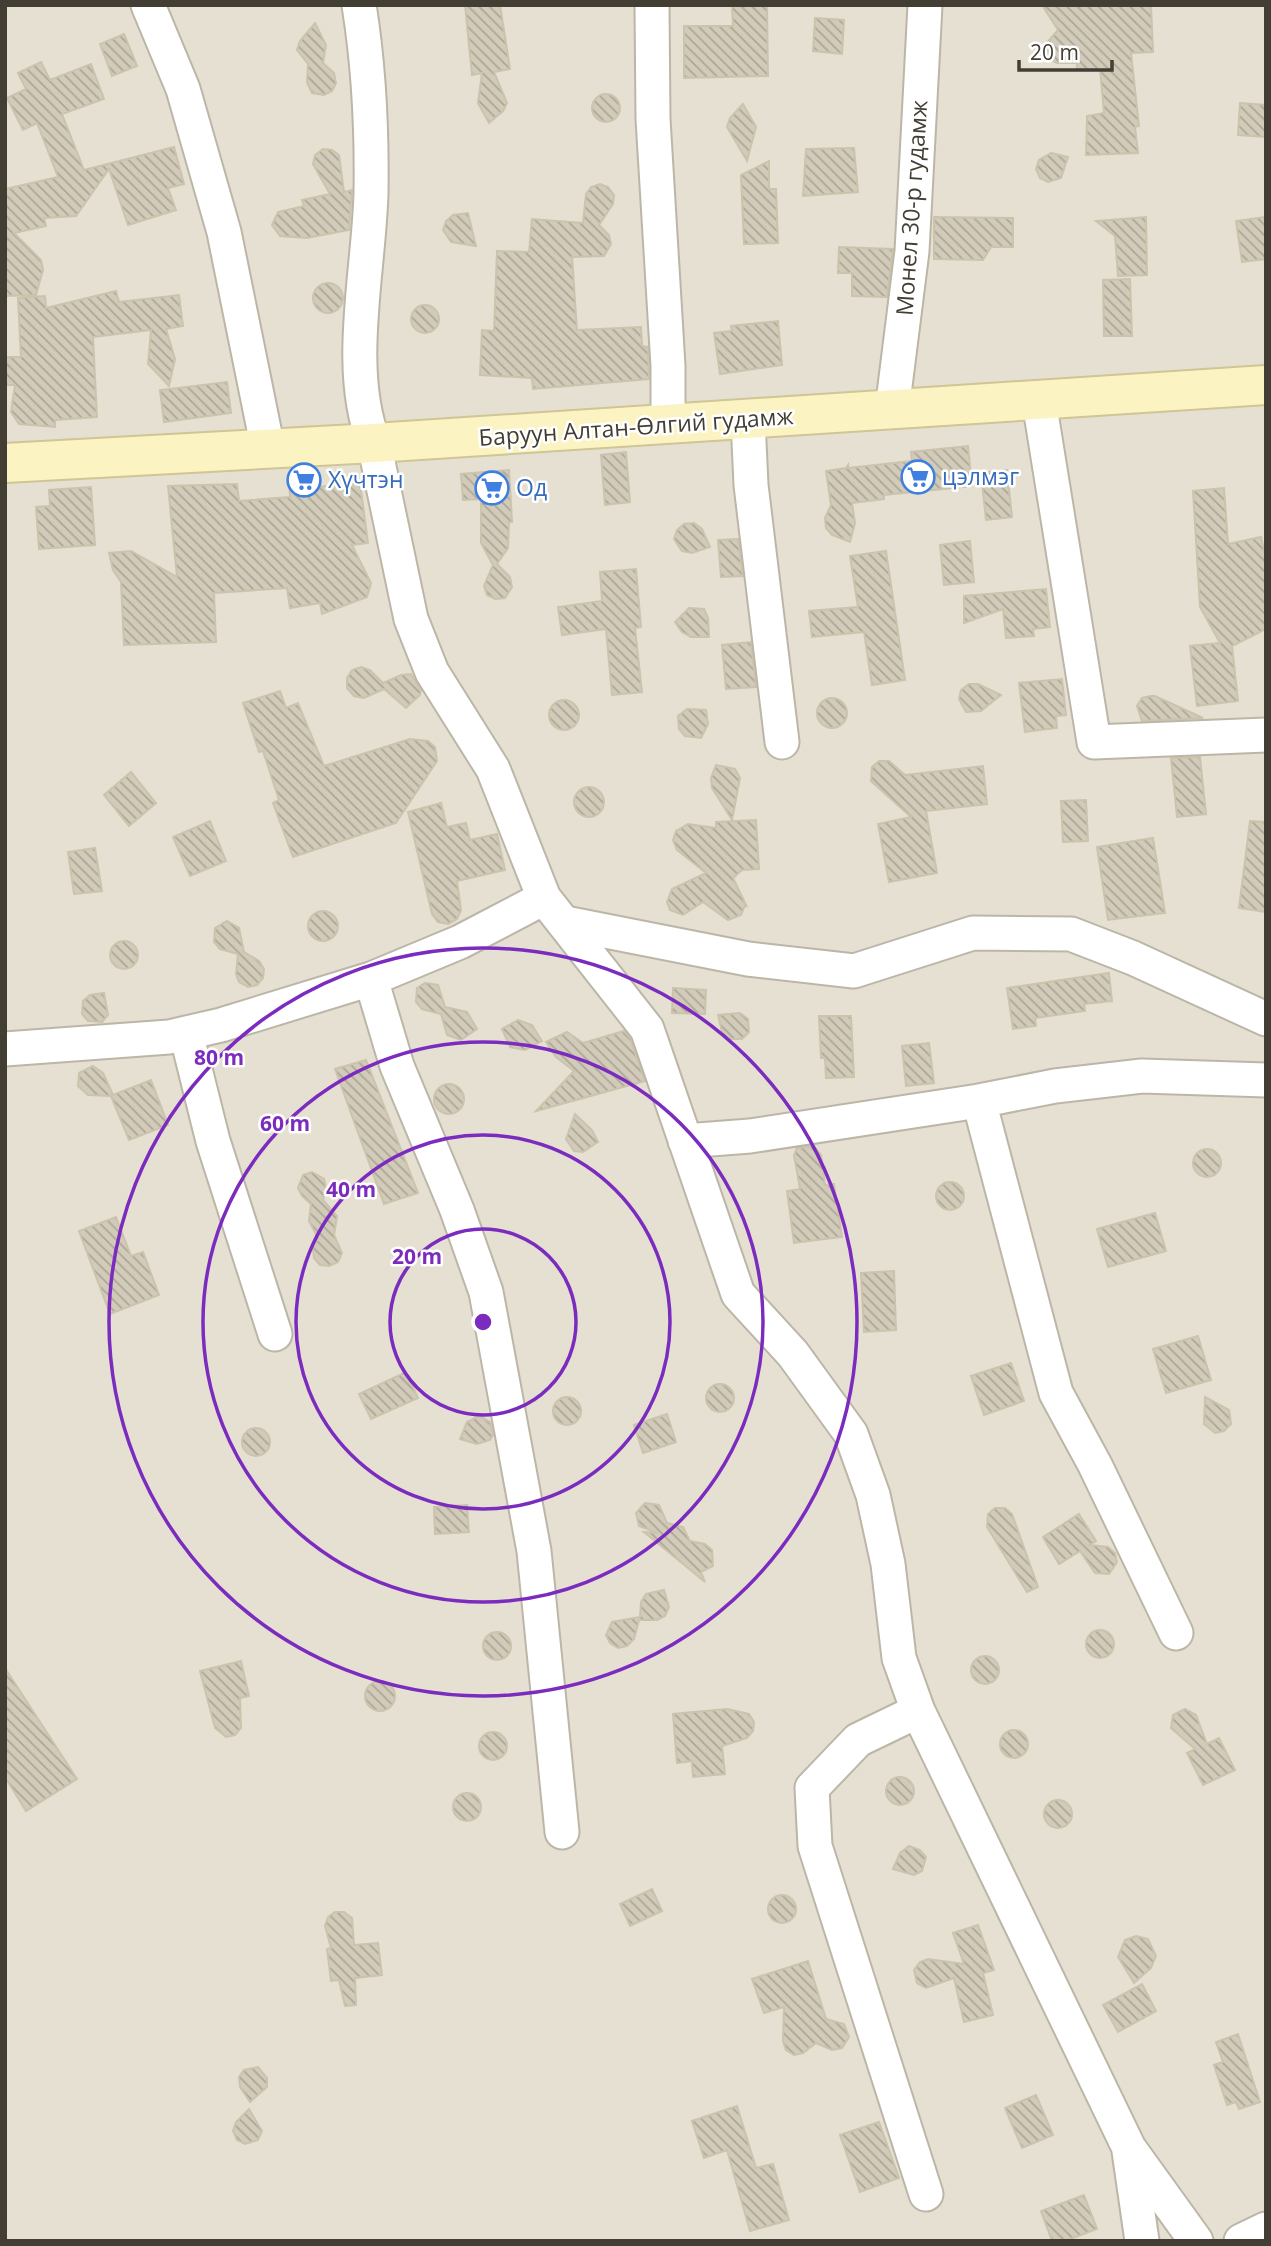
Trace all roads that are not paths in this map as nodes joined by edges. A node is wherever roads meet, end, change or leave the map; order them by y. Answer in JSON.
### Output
{"nodes":[{"id":1,"x":148,"y":5,"type":"edge"},
{"id":2,"x":359,"y":5,"type":"edge"},
{"id":3,"x":652,"y":5,"type":"edge"},
{"id":4,"x":925,"y":5,"type":"edge"},
{"id":5,"x":1266,"y":386,"type":"edge"},
{"id":6,"x":1039,"y":401,"type":"junction"},
{"id":7,"x":892,"y":410,"type":"junction"},
{"id":8,"x":748,"y":420,"type":"junction"},
{"id":9,"x":668,"y":425,"type":"junction"},
{"id":10,"x":374,"y":443,"type":"junction"},
{"id":11,"x":268,"y":449,"type":"junction"},
{"id":12,"x":5,"y":463,"type":"edge"},
{"id":13,"x":1266,"y":735,"type":"edge"},
{"id":14,"x":782,"y":742,"type":"dead end"},
{"id":15,"x":544,"y":898,"type":"junction"},
{"id":16,"x":565,"y":923,"type":"junction"},
{"id":17,"x":371,"y":979,"type":"junction"},
{"id":18,"x":1266,"y":1019,"type":"edge"},
{"id":19,"x":186,"y":1033,"type":"junction"},
{"id":20,"x":5,"y":1049,"type":"edge"},
{"id":21,"x":1266,"y":1080,"type":"edge"},
{"id":22,"x":979,"y":1101,"type":"junction"},
{"id":23,"x":685,"y":1141,"type":"junction"},
{"id":24,"x":275,"y":1334,"type":"dead end"},
{"id":25,"x":1176,"y":1633,"type":"dead end"},
{"id":26,"x":918,"y":1712,"type":"junction"},
{"id":27,"x":562,"y":1832,"type":"dead end"},
{"id":28,"x":1129,"y":2148,"type":"junction"},
{"id":29,"x":926,"y":2194,"type":"dead end"},
{"id":30,"x":1266,"y":2229,"type":"edge"},
{"id":31,"x":1142,"y":2241,"type":"edge"},
{"id":32,"x":1196,"y":2241,"type":"edge"},
{"id":33,"x":1241,"y":2241,"type":"edge"}],
"edges":[{"from":1,"to":11,"type":"street"},
{"from":2,"to":10,"type":"street"},
{"from":3,"to":9,"type":"street"},
{"from":4,"to":7,"type":"street","name":"Монел 30-р гудамж"},
{"from":5,"to":6,"type":"main road","name":"Баруун Алтан-Өлгий гудамж"},
{"from":6,"to":7,"type":"main road","name":"Баруун Алтан-Өлгий гудамж"},
{"from":6,"to":13,"type":"street"},
{"from":7,"to":8,"type":"main road","name":"Баруун Алтан-Өлгий гудамж"},
{"from":8,"to":9,"type":"main road","name":"Баруун Алтан-Өлгий гудамж"},
{"from":8,"to":14,"type":"street"},
{"from":9,"to":10,"type":"main road","name":"Баруун Алтан-Өлгий гудамж"},
{"from":10,"to":11,"type":"main road","name":"Баруун Алтан-Өлгий гудамж"},
{"from":10,"to":15,"type":"street"},
{"from":11,"to":12,"type":"main road","name":"Баруун Алтан-Өлгий гудамж"},
{"from":15,"to":16,"type":"street"},
{"from":15,"to":17,"type":"street"},
{"from":16,"to":18,"type":"street"},
{"from":16,"to":23,"type":"street"},
{"from":17,"to":19,"type":"street"},
{"from":17,"to":27,"type":"street"},
{"from":19,"to":20,"type":"street"},
{"from":19,"to":24,"type":"street"},
{"from":21,"to":22,"type":"street"},
{"from":22,"to":23,"type":"street"},
{"from":22,"to":25,"type":"street"},
{"from":23,"to":26,"type":"street"},
{"from":26,"to":28,"type":"street"},
{"from":26,"to":29,"type":"street"},
{"from":28,"to":31,"type":"street"},
{"from":28,"to":32,"type":"street"},
{"from":30,"to":33,"type":"street"}]}
